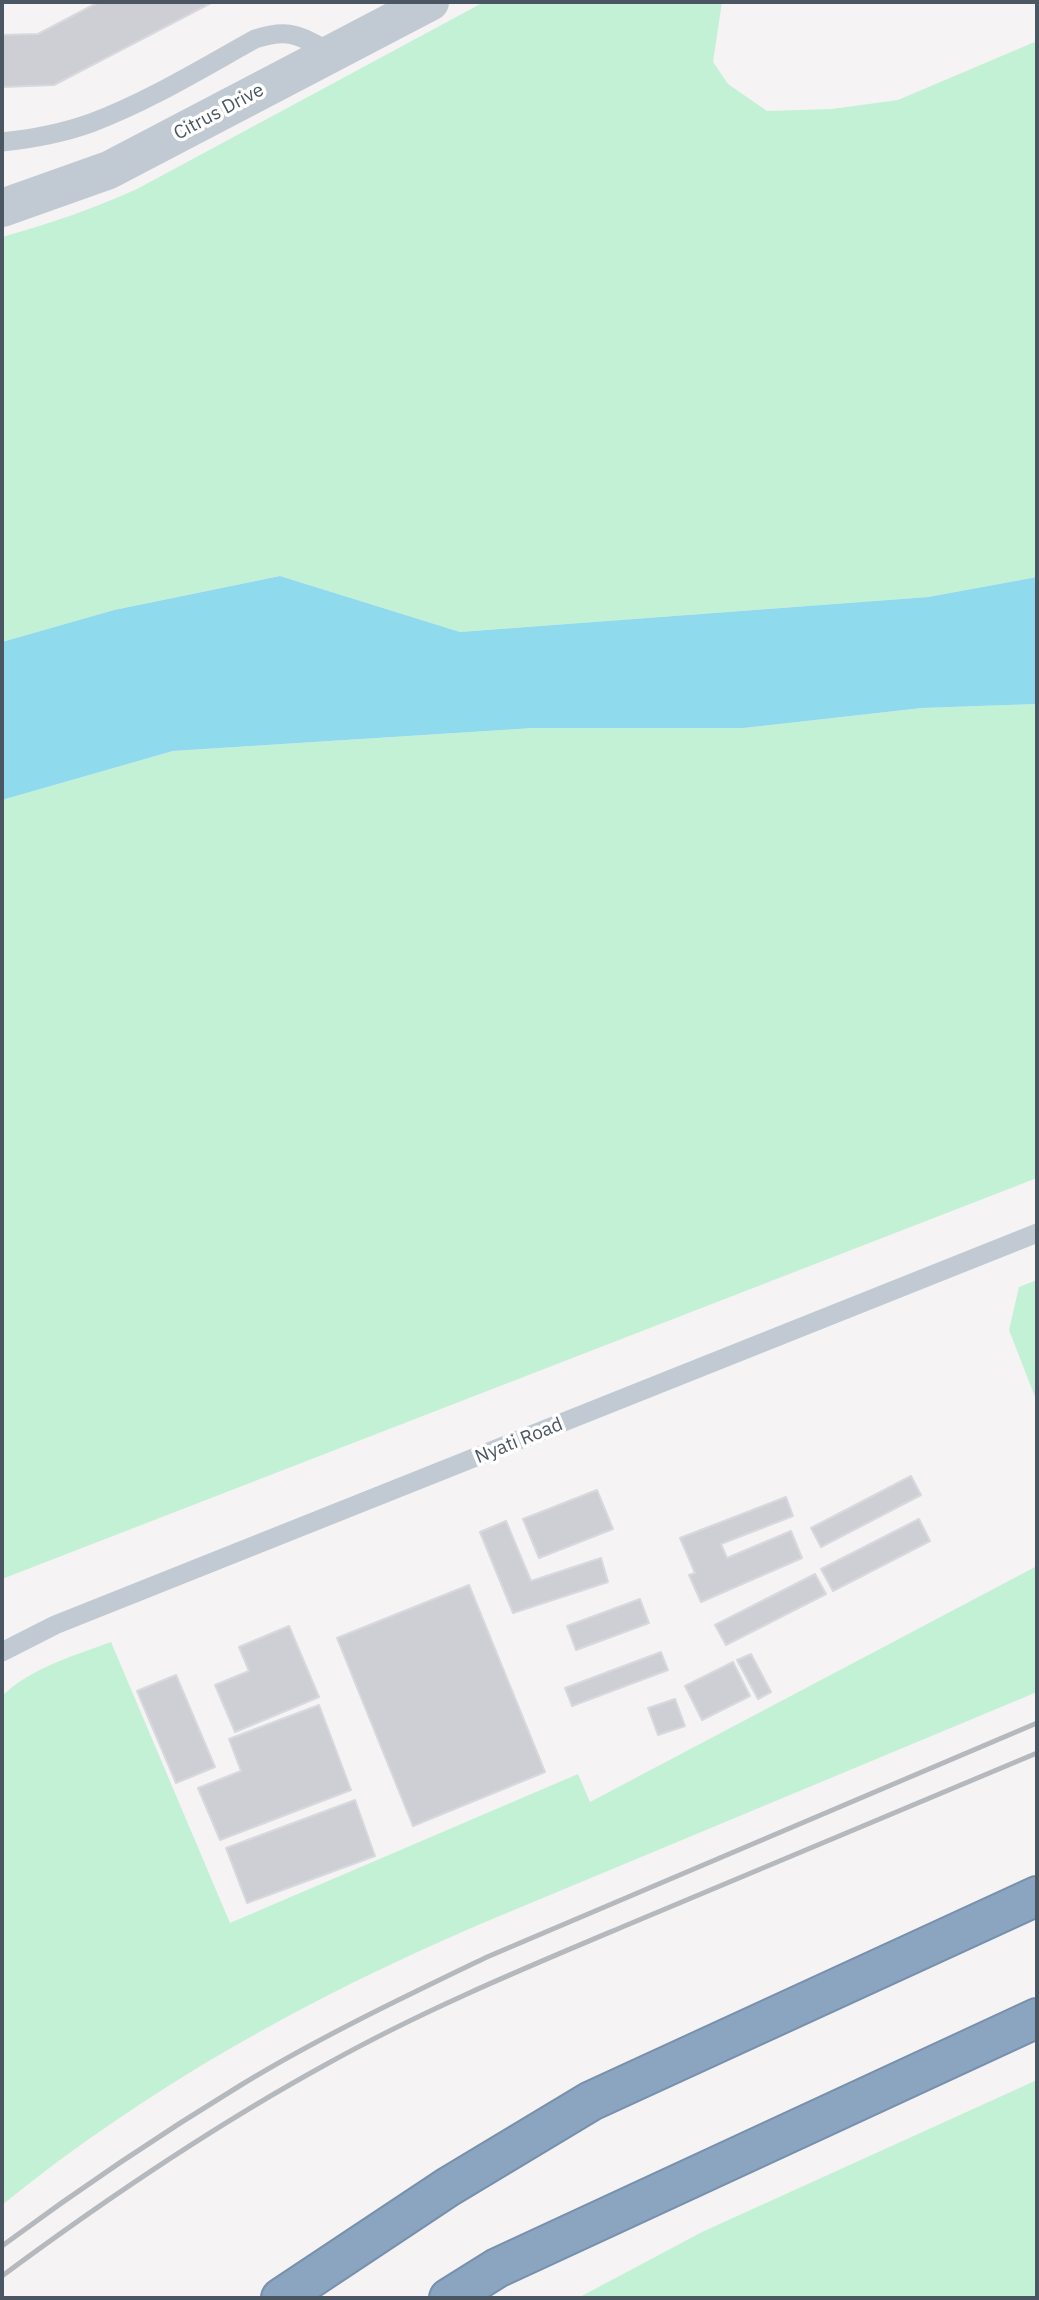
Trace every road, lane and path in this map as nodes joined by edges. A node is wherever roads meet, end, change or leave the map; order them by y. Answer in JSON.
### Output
{"nodes":[{"id":1,"x":430,"y":2,"type":"edge"},
{"id":2,"x":333,"y":52,"type":"junction"},
{"id":3,"x":2,"y":142,"type":"edge"},
{"id":4,"x":2,"y":208,"type":"edge"},
{"id":5,"x":1037,"y":1233,"type":"edge"},
{"id":6,"x":2,"y":1652,"type":"edge"},
{"id":7,"x":1037,"y":1896,"type":"edge"},
{"id":8,"x":1037,"y":2018,"type":"edge"},
{"id":9,"x":281,"y":2298,"type":"edge"},
{"id":10,"x":449,"y":2298,"type":"edge"}],
"edges":[{"from":1,"to":2,"type":"street","name":"Citrus Drive"},
{"from":2,"to":3,"type":"lane"},
{"from":2,"to":4,"type":"street","name":"Citrus Drive"},
{"from":5,"to":6,"type":"lane","name":"Nyati Road"},
{"from":7,"to":9,"type":"highway"},
{"from":8,"to":10,"type":"highway"}]}
